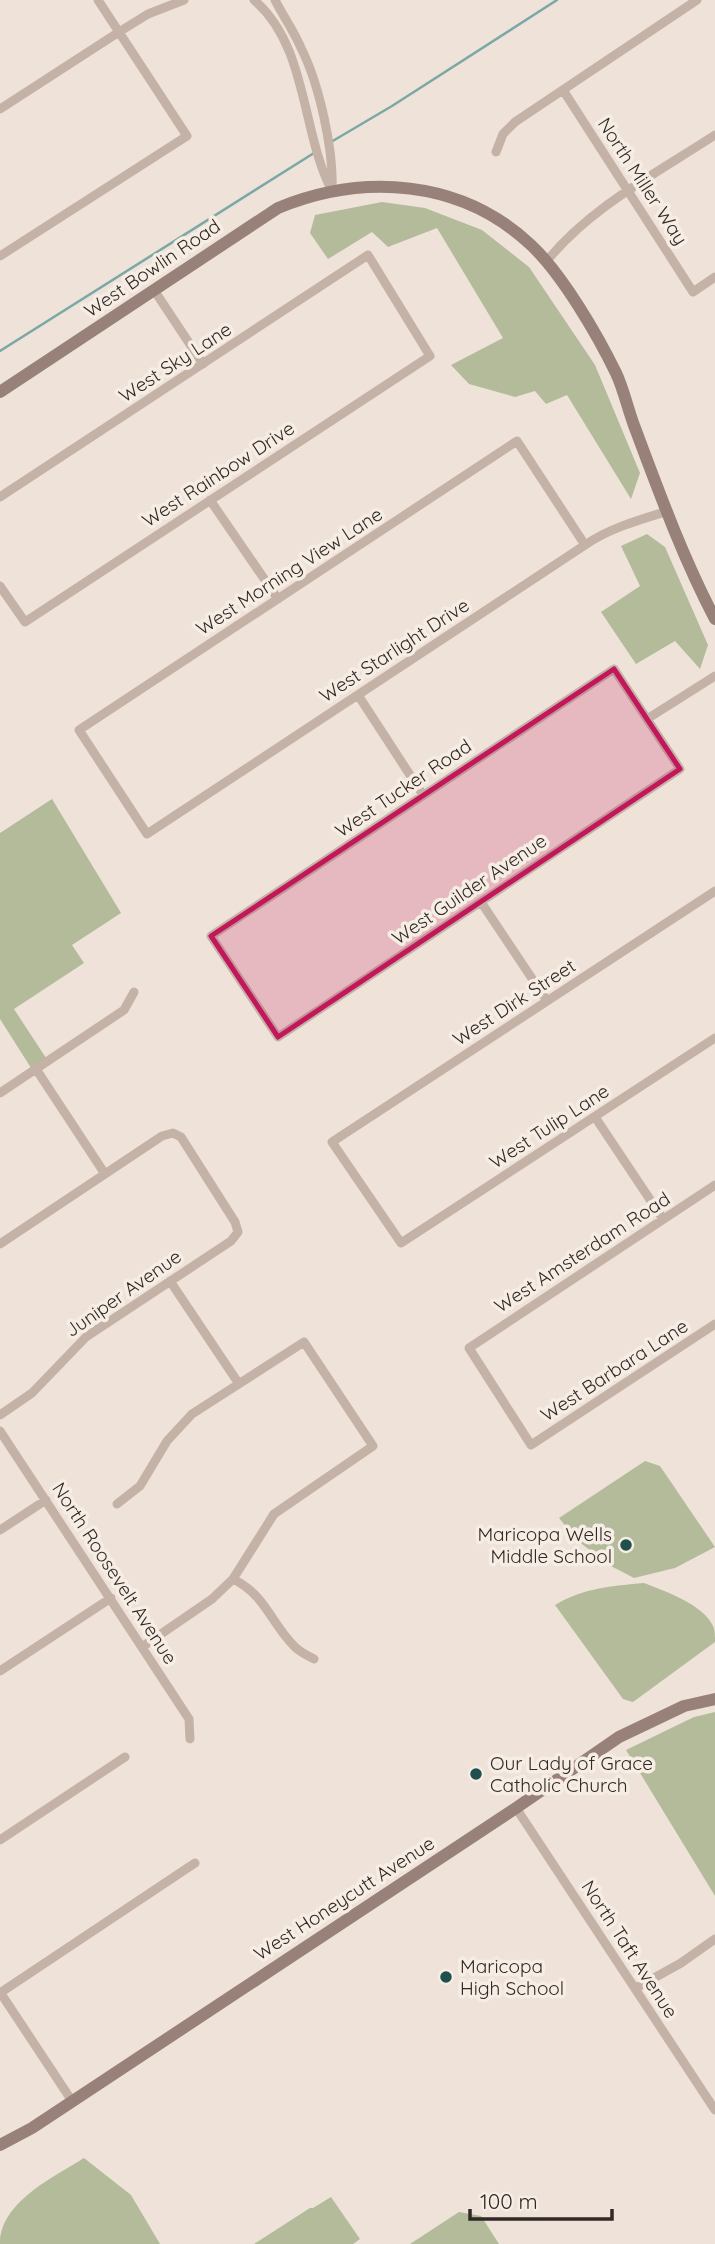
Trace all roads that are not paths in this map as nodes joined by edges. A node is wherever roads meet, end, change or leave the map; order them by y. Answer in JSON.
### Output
{"nodes":[{"id":1,"x":98,"y":0,"type":"edge"},
{"id":2,"x":163,"y":0,"type":"edge"},
{"id":3,"x":184,"y":0,"type":"edge"},
{"id":4,"x":254,"y":0,"type":"edge"},
{"id":5,"x":275,"y":0,"type":"edge"},
{"id":6,"x":697,"y":0,"type":"edge"},
{"id":7,"x":148,"y":14,"type":"junction"},
{"id":8,"x":119,"y":32,"type":"junction"},
{"id":9,"x":564,"y":90,"type":"junction"},
{"id":10,"x":0,"y":109,"type":"edge"},
{"id":11,"x":715,"y":135,"type":"edge"},
{"id":12,"x":496,"y":152,"type":"dead end"},
{"id":13,"x":332,"y":191,"type":"junction"},
{"id":14,"x":628,"y":191,"type":"junction"},
{"id":15,"x":0,"y":256,"type":"edge"},
{"id":16,"x":546,"y":262,"type":"junction"},
{"id":17,"x":715,"y":277,"type":"edge"},
{"id":18,"x":154,"y":290,"type":"junction"},
{"id":19,"x":430,"y":356,"type":"joint"},
{"id":20,"x":203,"y":364,"type":"junction"},
{"id":21,"x":0,"y":392,"type":"edge"},
{"id":22,"x":0,"y":497,"type":"edge"},
{"id":23,"x":210,"y":500,"type":"junction"},
{"id":24,"x":668,"y":511,"type":"junction"},
{"id":25,"x":585,"y":545,"type":"junction"},
{"id":26,"x":0,"y":586,"type":"edge"},
{"id":27,"x":278,"y":599,"type":"junction"},
{"id":28,"x":715,"y":618,"type":"edge"},
{"id":29,"x":715,"y":676,"type":"edge"},
{"id":30,"x":358,"y":695,"type":"junction"},
{"id":31,"x":647,"y":719,"type":"junction"},
{"id":32,"x":423,"y":795,"type":"junction"},
{"id":33,"x":147,"y":834,"type":"joint"},
{"id":34,"x":715,"y":891,"type":"edge"},
{"id":35,"x":481,"y":902,"type":"junction"},
{"id":36,"x":134,"y":992,"type":"dead end"},
{"id":37,"x":547,"y":1002,"type":"junction"},
{"id":38,"x":278,"y":1037,"type":"joint"},
{"id":39,"x":715,"y":1038,"type":"edge"},
{"id":40,"x":36,"y":1069,"type":"junction"},
{"id":41,"x":0,"y":1093,"type":"edge"},
{"id":42,"x":594,"y":1117,"type":"junction"},
{"id":43,"x":105,"y":1174,"type":"junction"},
{"id":44,"x":715,"y":1185,"type":"edge"},
{"id":45,"x":663,"y":1219,"type":"junction"},
{"id":46,"x":401,"y":1243,"type":"joint"},
{"id":47,"x":0,"y":1244,"type":"edge"},
{"id":48,"x":170,"y":1281,"type":"junction"},
{"id":49,"x":715,"y":1324,"type":"edge"},
{"id":50,"x":240,"y":1384,"type":"junction"},
{"id":51,"x":0,"y":1415,"type":"edge"},
{"id":52,"x":0,"y":1431,"type":"edge"},
{"id":53,"x":531,"y":1445,"type":"joint"},
{"id":54,"x":46,"y":1500,"type":"junction"},
{"id":55,"x":117,"y":1504,"type":"dead end"},
{"id":56,"x":0,"y":1530,"type":"edge"},
{"id":57,"x":233,"y":1578,"type":"junction"},
{"id":58,"x":111,"y":1598,"type":"junction"},
{"id":59,"x":142,"y":1647,"type":"junction"},
{"id":60,"x":314,"y":1659,"type":"dead end"},
{"id":61,"x":0,"y":1671,"type":"edge"},
{"id":62,"x":715,"y":1699,"type":"edge"},
{"id":63,"x":190,"y":1738,"type":"dead end"},
{"id":64,"x":125,"y":1757,"type":"dead end"},
{"id":65,"x":516,"y":1808,"type":"junction"},
{"id":66,"x":0,"y":1840,"type":"edge"},
{"id":67,"x":195,"y":1863,"type":"dead end"},
{"id":68,"x":715,"y":1939,"type":"edge"},
{"id":69,"x":636,"y":1988,"type":"junction"},
{"id":70,"x":0,"y":1992,"type":"edge"},
{"id":71,"x":72,"y":2101,"type":"junction"},
{"id":72,"x":715,"y":2110,"type":"edge"},
{"id":73,"x":0,"y":2145,"type":"edge"}],
"edges":[{"from":1,"to":8,"type":"street"},
{"from":2,"to":7,"type":"street"},
{"from":3,"to":7,"type":"street"},
{"from":4,"to":13,"type":"street"},
{"from":5,"to":13,"type":"street"},
{"from":6,"to":9,"type":"street"},
{"from":7,"to":8,"type":"street"},
{"from":8,"to":10,"type":"street"},
{"from":8,"to":15,"type":"street"},
{"from":9,"to":12,"type":"street"},
{"from":9,"to":14,"type":"street","name":"North Miller Way"},
{"from":11,"to":14,"type":"street"},
{"from":13,"to":16,"type":"street","name":"West Bowlin Road"},
{"from":13,"to":18,"type":"street","name":"West Bowlin Road"},
{"from":14,"to":16,"type":"street"},
{"from":14,"to":17,"type":"street","name":"North Miller Way"},
{"from":16,"to":24,"type":"street","name":"West Bowlin Road"},
{"from":18,"to":20,"type":"street"},
{"from":18,"to":21,"type":"street","name":"West Bowlin Road"},
{"from":19,"to":20,"type":"street","name":"West Sky Lane"},
{"from":19,"to":23,"type":"street","name":"West Rainbow Drive"},
{"from":20,"to":22,"type":"street","name":"West Sky Lane"},
{"from":23,"to":26,"type":"street","name":"West Rainbow Drive"},
{"from":23,"to":27,"type":"street"},
{"from":24,"to":25,"type":"street","name":"West Starlight Drive"},
{"from":24,"to":28,"type":"street","name":"West Bowlin Road"},
{"from":25,"to":27,"type":"street","name":"West Morning View Lane"},
{"from":25,"to":30,"type":"street","name":"West Starlight Drive"},
{"from":27,"to":33,"type":"street","name":"West Morning View Lane"},
{"from":29,"to":31,"type":"street"},
{"from":30,"to":32,"type":"street"},
{"from":30,"to":33,"type":"street","name":"West Starlight Drive"},
{"from":31,"to":32,"type":"street","name":"West Tucker Road"},
{"from":31,"to":35,"type":"street","name":"West Guilder Avenue"},
{"from":32,"to":38,"type":"street","name":"West Tucker Road"},
{"from":34,"to":37,"type":"street","name":"West Dirk Street"},
{"from":35,"to":37,"type":"street"},
{"from":35,"to":38,"type":"street","name":"West Guilder Avenue"},
{"from":36,"to":40,"type":"street"},
{"from":37,"to":46,"type":"street","name":"West Dirk Street"},
{"from":39,"to":42,"type":"street","name":"West Tulip Lane"},
{"from":40,"to":41,"type":"street"},
{"from":40,"to":43,"type":"street"},
{"from":42,"to":45,"type":"street"},
{"from":42,"to":46,"type":"street","name":"West Tulip Lane"},
{"from":43,"to":47,"type":"street"},
{"from":43,"to":48,"type":"street","name":"Juniper Avenue"},
{"from":44,"to":45,"type":"street","name":"West Amsterdam Road"},
{"from":45,"to":53,"type":"street","name":"West Amsterdam Road"},
{"from":48,"to":50,"type":"street"},
{"from":48,"to":51,"type":"street","name":"Juniper Avenue"},
{"from":49,"to":53,"type":"street","name":"West Barbara Lane"},
{"from":50,"to":55,"type":"street"},
{"from":50,"to":57,"type":"street"},
{"from":52,"to":54,"type":"street","name":"North Roosevelt Avenue"},
{"from":54,"to":56,"type":"street"},
{"from":54,"to":58,"type":"street","name":"North Roosevelt Avenue"},
{"from":57,"to":59,"type":"street"},
{"from":57,"to":60,"type":"street"},
{"from":58,"to":59,"type":"street","name":"North Roosevelt Avenue"},
{"from":58,"to":61,"type":"street"},
{"from":59,"to":63,"type":"street","name":"North Roosevelt Avenue"},
{"from":62,"to":65,"type":"street","name":"West Honeycutt Avenue"},
{"from":64,"to":66,"type":"street"},
{"from":65,"to":69,"type":"street","name":"North Taft Avenue"},
{"from":65,"to":71,"type":"street","name":"West Honeycutt Avenue"},
{"from":67,"to":70,"type":"street"},
{"from":68,"to":69,"type":"street"},
{"from":69,"to":72,"type":"street","name":"North Taft Avenue"},
{"from":70,"to":71,"type":"street"},
{"from":71,"to":73,"type":"street","name":"West Honeycutt Avenue"}]}
